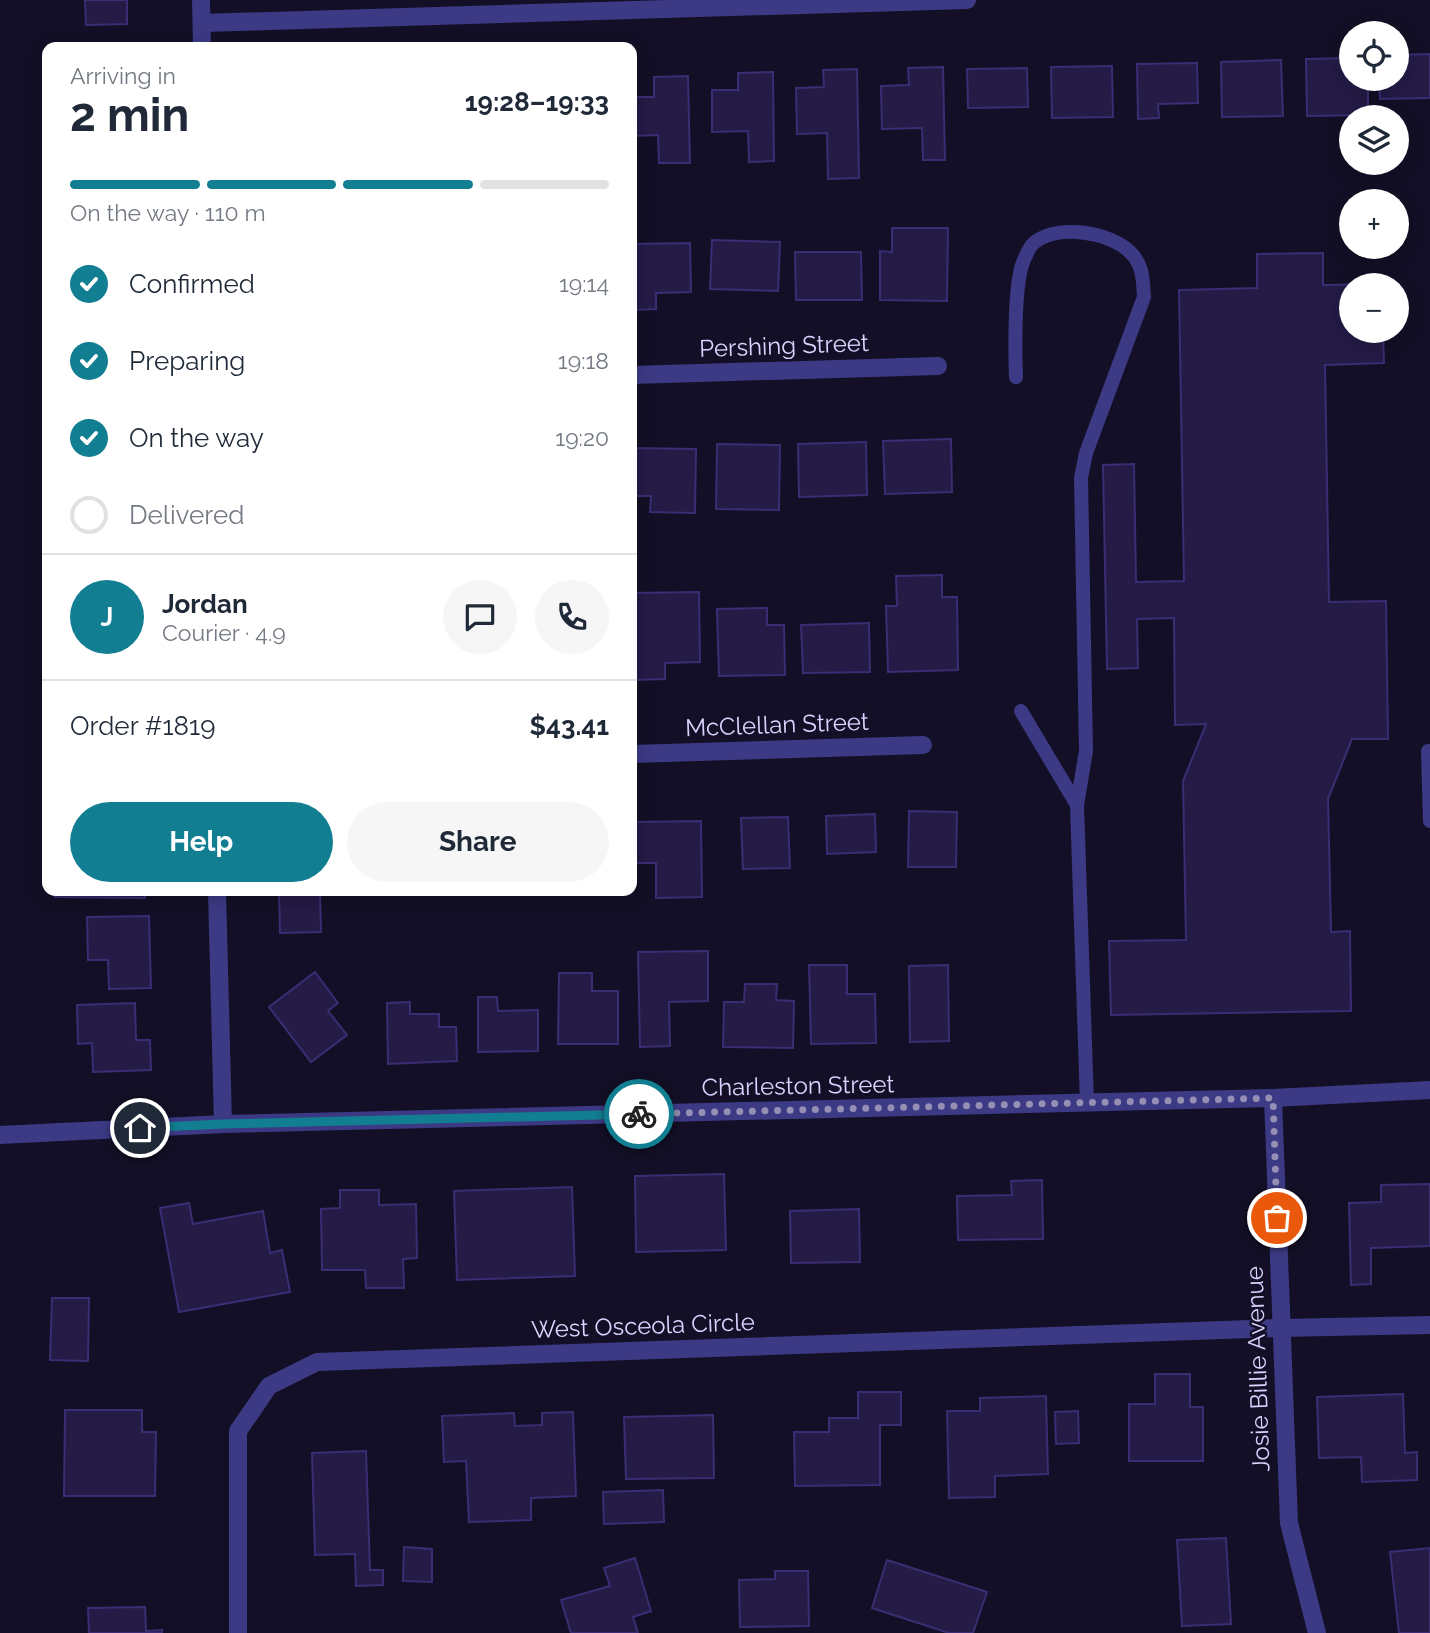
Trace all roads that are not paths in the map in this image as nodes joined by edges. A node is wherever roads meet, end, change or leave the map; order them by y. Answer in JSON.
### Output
{"nodes":[{"id":1,"x":201,"y":0,"type":"edge"},
{"id":2,"x":967,"y":0,"type":"edge"},
{"id":3,"x":202,"y":23,"type":"junction"},
{"id":4,"x":202,"y":42,"type":"edge"},
{"id":5,"x":937,"y":366,"type":"dead end"},
{"id":6,"x":637,"y":375,"type":"edge"},
{"id":7,"x":1016,"y":377,"type":"dead end"},
{"id":8,"x":1021,"y":711,"type":"dead end"},
{"id":9,"x":923,"y":745,"type":"dead end"},
{"id":10,"x":1428,"y":751,"type":"dead end"},
{"id":11,"x":637,"y":754,"type":"edge"},
{"id":12,"x":1077,"y":805,"type":"junction"},
{"id":13,"x":1430,"y":821,"type":"edge"},
{"id":14,"x":217,"y":896,"type":"edge"},
{"id":15,"x":1430,"y":1090,"type":"edge"},
{"id":16,"x":1273,"y":1098,"type":"junction"},
{"id":17,"x":1087,"y":1103,"type":"junction"},
{"id":18,"x":223,"y":1124,"type":"junction"},
{"id":19,"x":0,"y":1135,"type":"edge"},
{"id":20,"x":1430,"y":1325,"type":"edge"},
{"id":21,"x":1280,"y":1328,"type":"junction"},
{"id":22,"x":238,"y":1633,"type":"edge"},
{"id":23,"x":1317,"y":1633,"type":"edge"}],
"edges":[{"from":1,"to":3,"type":"street"},
{"from":2,"to":3,"type":"street"},
{"from":3,"to":4,"type":"street"},
{"from":5,"to":6,"type":"street","name":"Pershing Street"},
{"from":7,"to":12,"type":"lane"},
{"from":8,"to":12,"type":"lane"},
{"from":9,"to":11,"type":"street","name":"McClellan Street"},
{"from":10,"to":13,"type":"lane"},
{"from":12,"to":17,"type":"lane"},
{"from":14,"to":18,"type":"street"},
{"from":15,"to":16,"type":"street","name":"Charleston Street"},
{"from":16,"to":17,"type":"street","name":"Charleston Street"},
{"from":16,"to":21,"type":"street","name":"Josie Billie Avenue"},
{"from":17,"to":18,"type":"street","name":"Charleston Street"},
{"from":18,"to":19,"type":"street","name":"Charleston Street"},
{"from":20,"to":21,"type":"street","name":"West Osceola Circle"},
{"from":21,"to":22,"type":"street","name":"West Osceola Circle"},
{"from":21,"to":23,"type":"street","name":"Josie Billie Avenue"}]}
